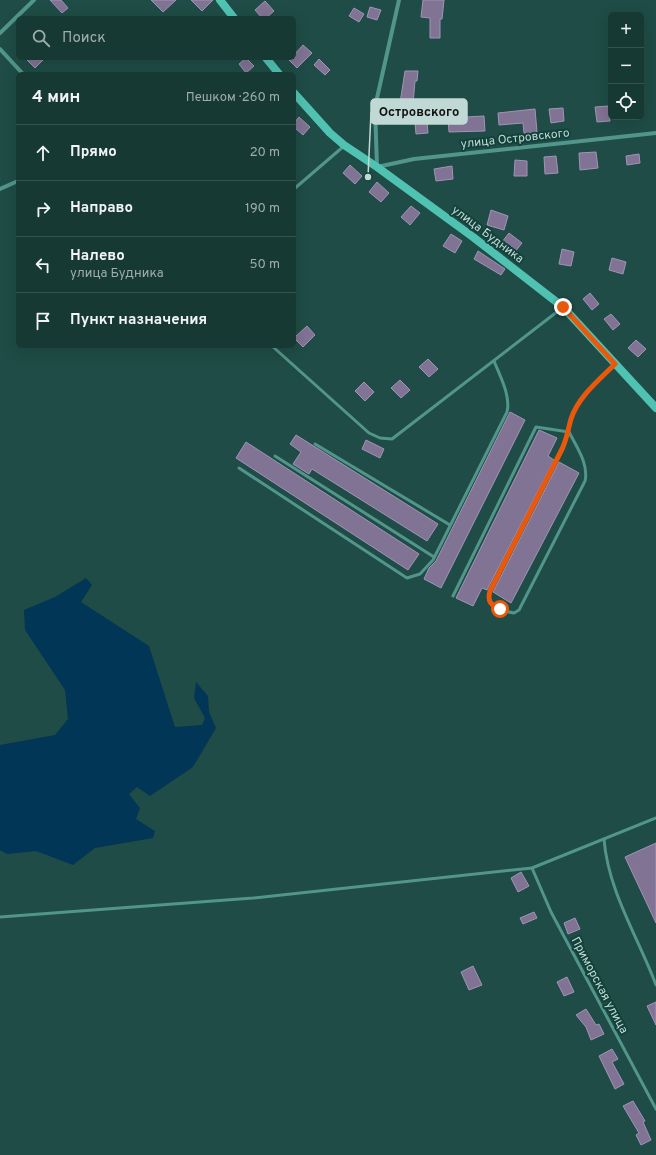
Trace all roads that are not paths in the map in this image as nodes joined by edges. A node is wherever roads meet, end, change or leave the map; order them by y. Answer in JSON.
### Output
{"nodes":[{"id":1,"x":34,"y":0,"type":"edge"},
{"id":2,"x":220,"y":0,"type":"edge"},
{"id":3,"x":399,"y":0,"type":"edge"},
{"id":4,"x":18,"y":16,"type":"edge"},
{"id":5,"x":232,"y":16,"type":"edge"},
{"id":6,"x":16,"y":17,"type":"edge"},
{"id":7,"x":0,"y":33,"type":"edge"},
{"id":8,"x":0,"y":49,"type":"edge"},
{"id":9,"x":268,"y":60,"type":"edge"},
{"id":10,"x":21,"y":72,"type":"edge"},
{"id":11,"x":277,"y":72,"type":"edge"},
{"id":12,"x":296,"y":95,"type":"edge"},
{"id":13,"x":656,"y":133,"type":"edge"},
{"id":14,"x":344,"y":146,"type":"junction"},
{"id":15,"x":377,"y":167,"type":"junction"},
{"id":16,"x":16,"y":183,"type":"edge"},
{"id":17,"x":296,"y":187,"type":"edge"},
{"id":18,"x":0,"y":190,"type":"edge"},
{"id":19,"x":563,"y":307,"type":"junction"},
{"id":20,"x":274,"y":348,"type":"edge"},
{"id":21,"x":494,"y":361,"type":"junction"},
{"id":22,"x":615,"y":364,"type":"junction"},
{"id":23,"x":656,"y":408,"type":"edge"},
{"id":24,"x":569,"y":432,"type":"junction"},
{"id":25,"x":315,"y":444,"type":"dead end"},
{"id":26,"x":275,"y":456,"type":"dead end"},
{"id":27,"x":239,"y":468,"type":"dead end"},
{"id":28,"x":450,"y":525,"type":"junction"},
{"id":29,"x":434,"y":557,"type":"junction"},
{"id":30,"x":453,"y":596,"type":"dead end"},
{"id":31,"x":656,"y":818,"type":"edge"},
{"id":32,"x":604,"y":839,"type":"junction"},
{"id":33,"x":532,"y":868,"type":"junction"},
{"id":34,"x":0,"y":917,"type":"edge"},
{"id":35,"x":656,"y":985,"type":"edge"},
{"id":36,"x":656,"y":1109,"type":"edge"}],
"edges":[{"from":1,"to":4,"type":"street"},
{"from":2,"to":5,"type":"street"},
{"from":3,"to":15,"type":"street"},
{"from":6,"to":7,"type":"street"},
{"from":8,"to":10,"type":"street"},
{"from":9,"to":11,"type":"street"},
{"from":12,"to":14,"type":"street","name":"улица Будника"},
{"from":13,"to":15,"type":"street","name":"улица Островского"},
{"from":14,"to":15,"type":"street","name":"улица Будника"},
{"from":14,"to":17,"type":"lane"},
{"from":15,"to":19,"type":"street","name":"улица Будника"},
{"from":16,"to":18,"type":"street"},
{"from":19,"to":21,"type":"lane"},
{"from":19,"to":22,"type":"street","name":"улица Будника"},
{"from":20,"to":21,"type":"lane"},
{"from":21,"to":28,"type":"lane"},
{"from":22,"to":23,"type":"street","name":"улица Будника"},
{"from":22,"to":24,"type":"lane"},
{"from":24,"to":24,"type":"lane"},
{"from":24,"to":30,"type":"lane"},
{"from":25,"to":28,"type":"lane"},
{"from":26,"to":29,"type":"lane"},
{"from":27,"to":29,"type":"lane"},
{"from":28,"to":29,"type":"lane"},
{"from":31,"to":32,"type":"lane"},
{"from":32,"to":33,"type":"lane"},
{"from":32,"to":35,"type":"lane"},
{"from":33,"to":34,"type":"lane"},
{"from":33,"to":36,"type":"lane","name":"Приморская улица"}]}
